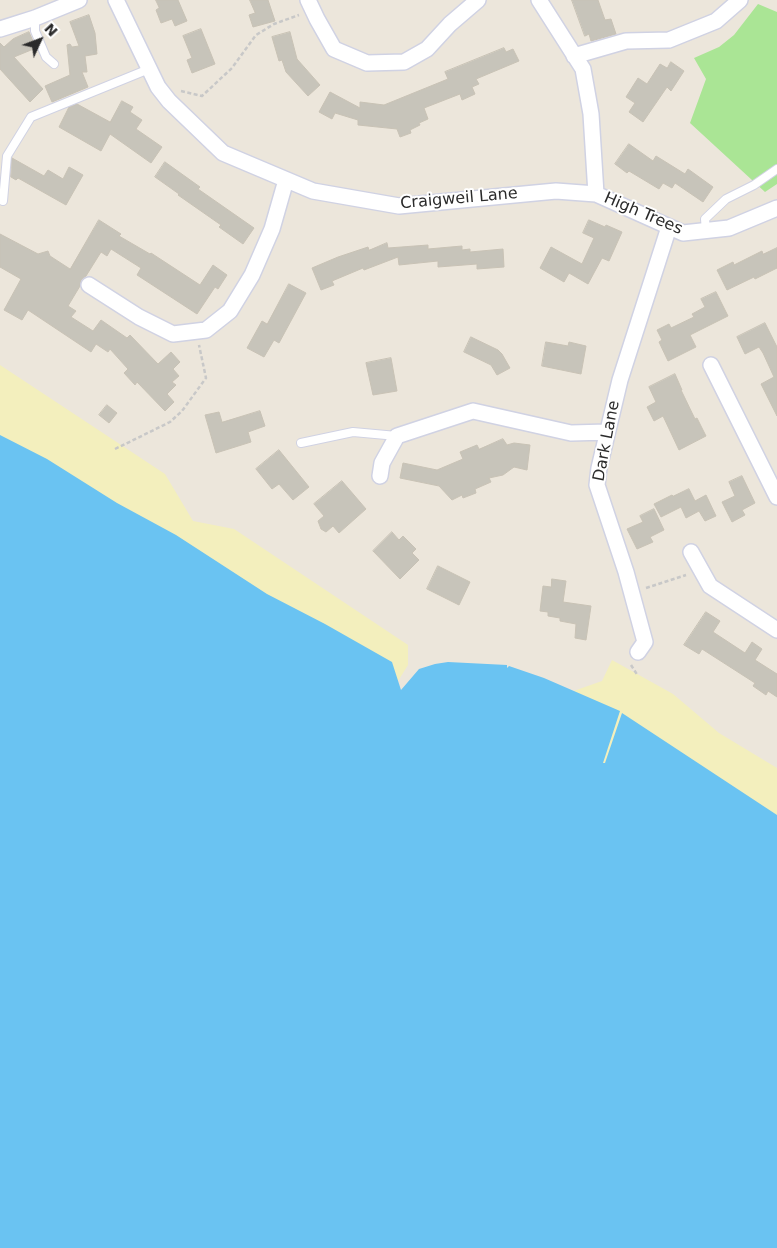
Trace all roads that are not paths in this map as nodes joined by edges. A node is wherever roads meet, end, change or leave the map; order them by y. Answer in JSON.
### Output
{"nodes":[{"id":1,"x":79,"y":0,"type":"edge"},
{"id":2,"x":116,"y":0,"type":"edge"},
{"id":3,"x":478,"y":0,"type":"edge"},
{"id":4,"x":540,"y":0,"type":"edge"},
{"id":5,"x":740,"y":0,"type":"edge"},
{"id":6,"x":310,"y":5,"type":"edge"},
{"id":7,"x":35,"y":18,"type":"junction"},
{"id":8,"x":0,"y":30,"type":"edge"},
{"id":9,"x":574,"y":56,"type":"junction"},
{"id":10,"x":54,"y":64,"type":"dead end"},
{"id":11,"x":149,"y":69,"type":"junction"},
{"id":12,"x":777,"y":169,"type":"edge"},
{"id":13,"x":286,"y":180,"type":"junction"},
{"id":14,"x":596,"y":194,"type":"junction"},
{"id":15,"x":3,"y":201,"type":"dead end"},
{"id":16,"x":777,"y":208,"type":"edge"},
{"id":17,"x":669,"y":227,"type":"junction"},
{"id":18,"x":706,"y":231,"type":"junction"},
{"id":19,"x":89,"y":285,"type":"dead end"},
{"id":20,"x":711,"y":365,"type":"dead end"},
{"id":21,"x":607,"y":432,"type":"junction"},
{"id":22,"x":397,"y":436,"type":"junction"},
{"id":23,"x":301,"y":442,"type":"dead end"},
{"id":24,"x":380,"y":476,"type":"dead end"},
{"id":25,"x":777,"y":497,"type":"edge"},
{"id":26,"x":691,"y":552,"type":"dead end"},
{"id":27,"x":777,"y":630,"type":"edge"},
{"id":28,"x":638,"y":652,"type":"dead end"}],
"edges":[{"from":1,"to":7,"type":"street"},
{"from":2,"to":11,"type":"street","name":"Craigweil Lane"},
{"from":3,"to":6,"type":"street"},
{"from":4,"to":9,"type":"street"},
{"from":5,"to":9,"type":"street"},
{"from":7,"to":8,"type":"street"},
{"from":7,"to":10,"type":"lane"},
{"from":9,"to":14,"type":"street"},
{"from":11,"to":13,"type":"street","name":"Craigweil Lane"},
{"from":11,"to":15,"type":"lane"},
{"from":12,"to":18,"type":"lane"},
{"from":13,"to":14,"type":"street","name":"Craigweil Lane"},
{"from":13,"to":19,"type":"street"},
{"from":14,"to":17,"type":"street","name":"High Trees"},
{"from":16,"to":18,"type":"street","name":"High Trees"},
{"from":17,"to":18,"type":"street","name":"High Trees"},
{"from":17,"to":21,"type":"street","name":"Dark Lane"},
{"from":20,"to":25,"type":"street"},
{"from":21,"to":22,"type":"street"},
{"from":21,"to":28,"type":"street","name":"Dark Lane"},
{"from":22,"to":23,"type":"lane"},
{"from":22,"to":24,"type":"street"},
{"from":26,"to":27,"type":"street"}]}
